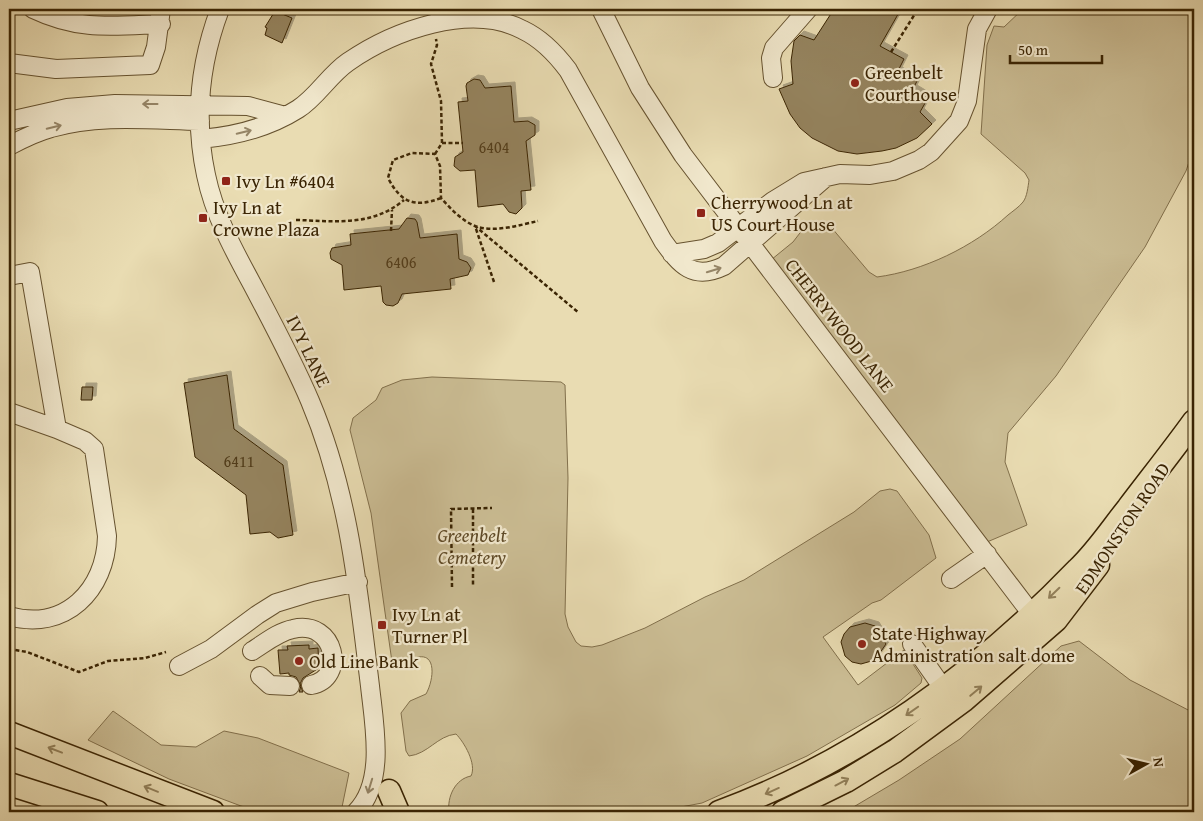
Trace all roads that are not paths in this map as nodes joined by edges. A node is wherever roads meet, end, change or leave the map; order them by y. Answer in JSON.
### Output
{"nodes":[{"id":1,"x":33,"y":9,"type":"edge"},
{"id":2,"x":220,"y":9,"type":"edge"},
{"id":3,"x":601,"y":9,"type":"edge"},
{"id":4,"x":808,"y":9,"type":"edge"},
{"id":5,"x":988,"y":9,"type":"edge"},
{"id":6,"x":161,"y":16,"type":"edge"},
{"id":7,"x":9,"y":63,"type":"edge"},
{"id":8,"x":773,"y":78,"type":"dead end"},
{"id":9,"x":285,"y":116,"type":"junction"},
{"id":10,"x":9,"y":121,"type":"edge"},
{"id":11,"x":200,"y":122,"type":"junction"},
{"id":12,"x":9,"y":146,"type":"edge"},
{"id":13,"x":826,"y":177,"type":"junction"},
{"id":14,"x":737,"y":226,"type":"junction"},
{"id":15,"x":750,"y":243,"type":"junction"},
{"id":16,"x":672,"y":254,"type":"junction"},
{"id":17,"x":9,"y":276,"type":"edge"},
{"id":18,"x":9,"y":412,"type":"edge"},
{"id":19,"x":1194,"y":421,"type":"edge"},
{"id":20,"x":57,"y":429,"type":"junction"},
{"id":21,"x":987,"y":554,"type":"junction"},
{"id":22,"x":951,"y":579,"type":"dead end"},
{"id":23,"x":358,"y":582,"type":"junction"},
{"id":24,"x":9,"y":616,"type":"edge"},
{"id":25,"x":1038,"y":623,"type":"junction"},
{"id":26,"x":912,"y":644,"type":"dead end"},
{"id":27,"x":252,"y":651,"type":"dead end"},
{"id":28,"x":179,"y":666,"type":"dead end"},
{"id":29,"x":260,"y":676,"type":"dead end"},
{"id":30,"x":311,"y":685,"type":"dead end"},
{"id":31,"x":290,"y":686,"type":"dead end"},
{"id":32,"x":944,"y":688,"type":"junction"},
{"id":33,"x":374,"y":720,"type":"junction"},
{"id":34,"x":9,"y":733,"type":"edge"},
{"id":35,"x":9,"y":784,"type":"edge"},
{"id":36,"x":390,"y":802,"type":"edge"},
{"id":37,"x":97,"y":812,"type":"edge"},
{"id":38,"x":213,"y":812,"type":"edge"},
{"id":39,"x":356,"y":812,"type":"edge"},
{"id":40,"x":398,"y":812,"type":"edge"},
{"id":41,"x":719,"y":812,"type":"edge"},
{"id":42,"x":783,"y":812,"type":"edge"}],
"edges":[{"from":1,"to":6,"type":"street"},
{"from":2,"to":11,"type":"street","name":"IVY LANE"},
{"from":3,"to":14,"type":"street","name":"CHERRYWOOD LANE"},
{"from":4,"to":8,"type":"street"},
{"from":5,"to":13,"type":"street"},
{"from":6,"to":7,"type":"street"},
{"from":9,"to":11,"type":"street"},
{"from":11,"to":9,"type":"street","one_way":true},
{"from":9,"to":16,"type":"street"},
{"from":11,"to":10,"type":"street","one_way":true},
{"from":12,"to":11,"type":"street","one_way":true},
{"from":11,"to":23,"type":"street","name":"IVY LANE"},
{"from":13,"to":14,"type":"street"},
{"from":13,"to":15,"type":"street"},
{"from":14,"to":15,"type":"street","name":"CHERRYWOOD LANE"},
{"from":14,"to":16,"type":"street"},
{"from":16,"to":15,"type":"street","one_way":true},
{"from":15,"to":21,"type":"street","name":"CHERRYWOOD LANE"},
{"from":17,"to":20,"type":"street"},
{"from":18,"to":20,"type":"street"},
{"from":19,"to":25,"type":"main road","name":"EDMONSTON ROAD"},
{"from":20,"to":24,"type":"street"},
{"from":21,"to":22,"type":"street"},
{"from":21,"to":25,"type":"street","name":"CHERRYWOOD LANE"},
{"from":23,"to":28,"type":"street"},
{"from":23,"to":33,"type":"street","name":"IVY LANE"},
{"from":25,"to":32,"type":"main road"},
{"from":42,"to":25,"type":"main road","one_way":true},
{"from":26,"to":32,"type":"street"},
{"from":27,"to":30,"type":"street"},
{"from":29,"to":31,"type":"street"},
{"from":32,"to":41,"type":"main road","one_way":true},
{"from":33,"to":36,"type":"street","name":"IVY LANE"},
{"from":33,"to":39,"type":"street","name":"IVY LANE","one_way":true},
{"from":38,"to":34,"type":"main road","one_way":true},
{"from":35,"to":37,"type":"main road"},
{"from":36,"to":40,"type":"main road"}]}
